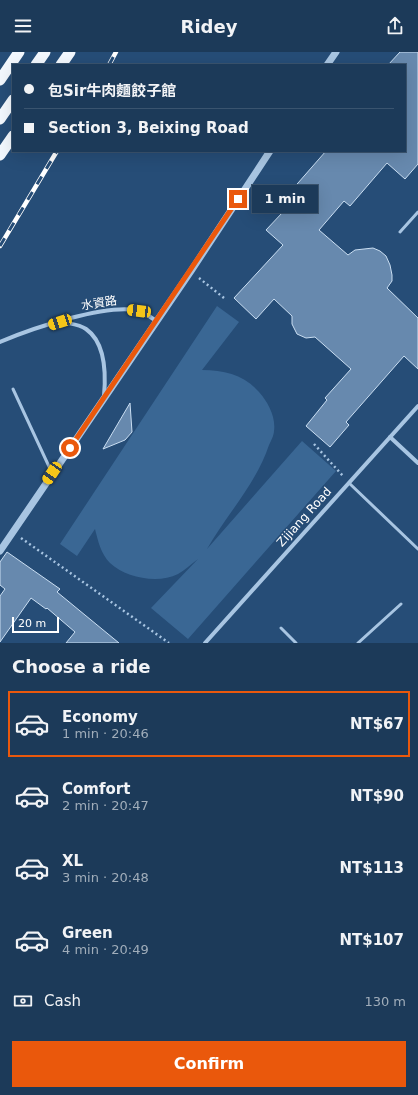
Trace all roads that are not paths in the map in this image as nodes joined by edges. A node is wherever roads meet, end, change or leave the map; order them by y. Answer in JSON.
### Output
{"nodes":[{"id":1,"x":19,"y":52,"type":"edge"},
{"id":2,"x":45,"y":52,"type":"edge"},
{"id":3,"x":70,"y":52,"type":"edge"},
{"id":4,"x":336,"y":52,"type":"edge"},
{"id":5,"x":37,"y":64,"type":"edge"},
{"id":6,"x":62,"y":64,"type":"edge"},
{"id":7,"x":328,"y":64,"type":"edge"},
{"id":8,"x":0,"y":80,"type":"edge"},
{"id":9,"x":12,"y":101,"type":"edge"},
{"id":10,"x":0,"y":119,"type":"edge"},
{"id":11,"x":12,"y":137,"type":"edge"},
{"id":12,"x":269,"y":152,"type":"edge"},
{"id":13,"x":0,"y":155,"type":"edge"},
{"id":14,"x":418,"y":212,"type":"edge"},
{"id":15,"x":400,"y":232,"type":"dead end"},
{"id":16,"x":155,"y":320,"type":"junction"},
{"id":17,"x":60,"y":322,"type":"junction"},
{"id":18,"x":0,"y":342,"type":"edge"},
{"id":19,"x":13,"y":389,"type":"dead end"},
{"id":20,"x":104,"y":398,"type":"junction"},
{"id":21,"x":418,"y":406,"type":"edge"},
{"id":22,"x":390,"y":437,"type":"junction"},
{"id":23,"x":418,"y":464,"type":"edge"},
{"id":24,"x":52,"y":473,"type":"junction"},
{"id":25,"x":349,"y":482,"type":"junction"},
{"id":26,"x":418,"y":549,"type":"edge"},
{"id":27,"x":0,"y":551,"type":"edge"},
{"id":28,"x":401,"y":604,"type":"dead end"},
{"id":29,"x":281,"y":628,"type":"dead end"},
{"id":30,"x":205,"y":643,"type":"edge"},
{"id":31,"x":296,"y":643,"type":"edge"},
{"id":32,"x":358,"y":643,"type":"edge"}],
"edges":[{"from":1,"to":8,"type":"highway"},
{"from":2,"to":5,"type":"highway"},
{"from":3,"to":6,"type":"highway"},
{"from":4,"to":7,"type":"street"},
{"from":9,"to":10,"type":"highway"},
{"from":11,"to":13,"type":"highway"},
{"from":12,"to":16,"type":"street"},
{"from":14,"to":15,"type":"lane"},
{"from":16,"to":17,"type":"street","name":"水資路"},
{"from":16,"to":20,"type":"street"},
{"from":17,"to":18,"type":"street","name":"水資路"},
{"from":17,"to":20,"type":"street"},
{"from":19,"to":24,"type":"lane"},
{"from":20,"to":24,"type":"street"},
{"from":21,"to":22,"type":"street","name":"Zijiang Road"},
{"from":22,"to":23,"type":"street"},
{"from":22,"to":25,"type":"street","name":"Zijiang Road"},
{"from":24,"to":27,"type":"street"},
{"from":25,"to":26,"type":"lane"},
{"from":25,"to":30,"type":"street","name":"Zijiang Road"},
{"from":28,"to":32,"type":"lane"},
{"from":29,"to":31,"type":"lane"}]}
